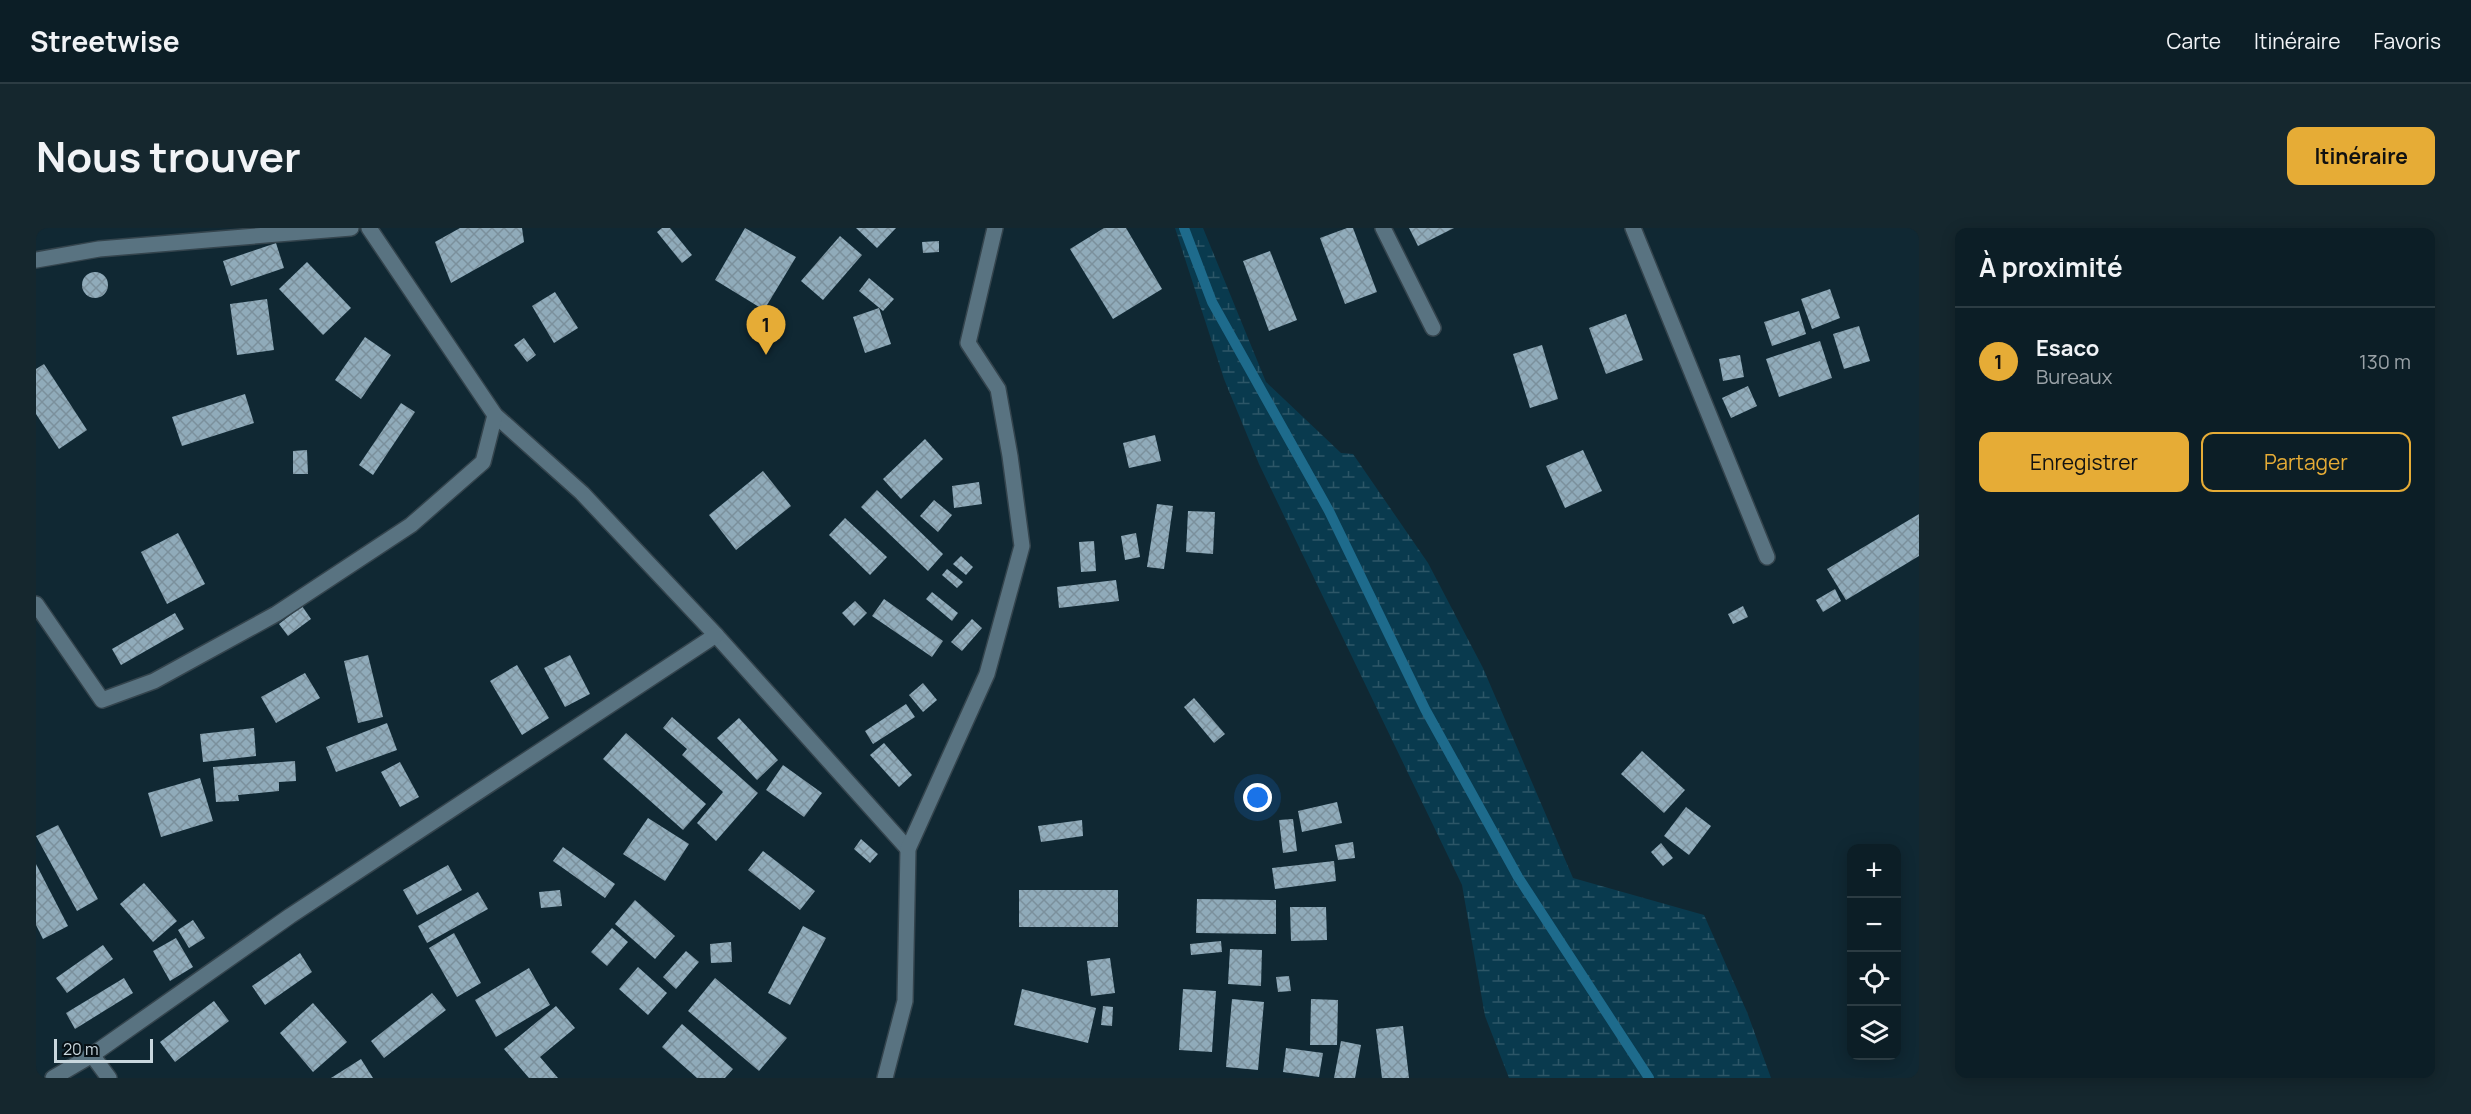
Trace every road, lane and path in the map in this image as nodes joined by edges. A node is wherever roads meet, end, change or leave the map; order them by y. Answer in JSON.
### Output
{"nodes":[{"id":1,"x":351,"y":228,"type":"edge"},
{"id":2,"x":369,"y":228,"type":"edge"},
{"id":3,"x":995,"y":228,"type":"edge"},
{"id":4,"x":1383,"y":228,"type":"edge"},
{"id":5,"x":1633,"y":228,"type":"edge"},
{"id":6,"x":36,"y":260,"type":"edge"},
{"id":7,"x":1433,"y":328,"type":"dead end"},
{"id":8,"x":495,"y":415,"type":"junction"},
{"id":9,"x":1767,"y":557,"type":"dead end"},
{"id":10,"x":36,"y":604,"type":"edge"},
{"id":11,"x":716,"y":635,"type":"junction"},
{"id":12,"x":908,"y":849,"type":"junction"},
{"id":13,"x":92,"y":1055,"type":"junction"},
{"id":14,"x":52,"y":1078,"type":"edge"},
{"id":15,"x":109,"y":1078,"type":"edge"},
{"id":16,"x":885,"y":1078,"type":"edge"}],
"edges":[{"from":1,"to":6,"type":"street"},
{"from":2,"to":8,"type":"street"},
{"from":3,"to":12,"type":"street"},
{"from":4,"to":7,"type":"street"},
{"from":5,"to":9,"type":"street"},
{"from":8,"to":10,"type":"street"},
{"from":8,"to":11,"type":"street"},
{"from":11,"to":12,"type":"street"},
{"from":11,"to":13,"type":"street"},
{"from":12,"to":16,"type":"street"},
{"from":13,"to":14,"type":"street"},
{"from":13,"to":15,"type":"street"}]}
